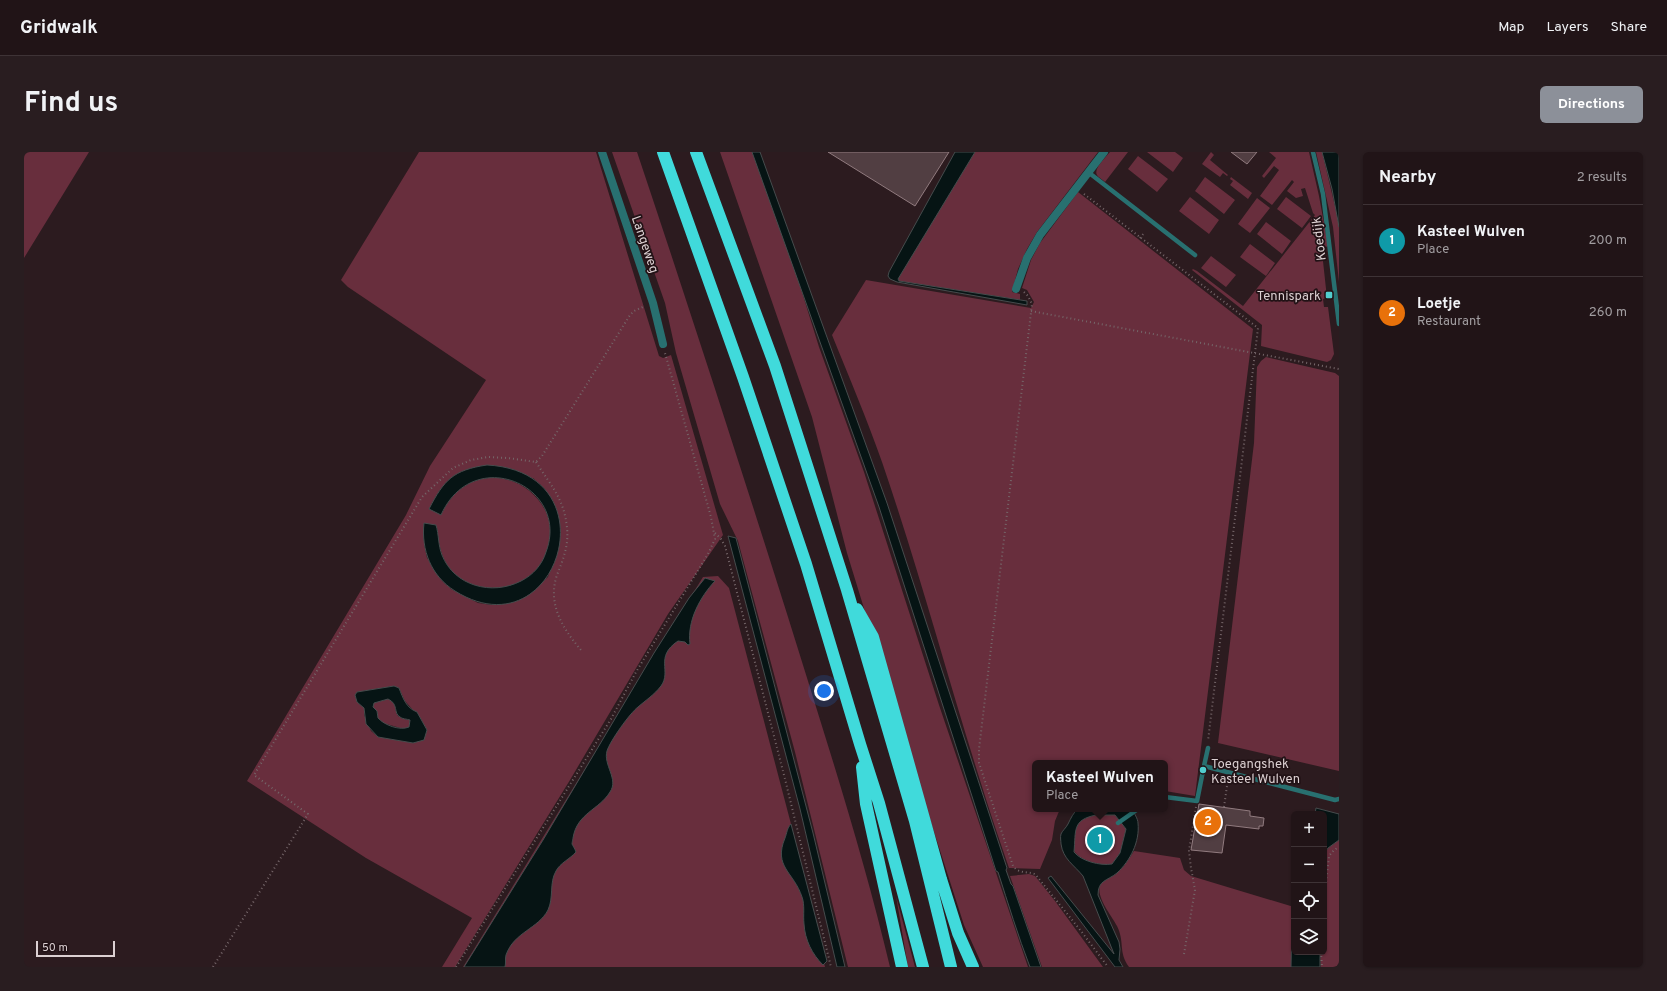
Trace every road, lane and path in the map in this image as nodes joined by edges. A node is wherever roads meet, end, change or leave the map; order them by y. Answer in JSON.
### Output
{"nodes":[{"id":1,"x":602,"y":152,"type":"edge"},
{"id":2,"x":663,"y":152,"type":"edge"},
{"id":3,"x":696,"y":152,"type":"edge"},
{"id":4,"x":1104,"y":152,"type":"edge"},
{"id":5,"x":1313,"y":152,"type":"edge"},
{"id":6,"x":1088,"y":172,"type":"junction"},
{"id":7,"x":1083,"y":194,"type":"dead end"},
{"id":8,"x":1144,"y":233,"type":"dead end"},
{"id":9,"x":1140,"y":238,"type":"junction"},
{"id":10,"x":1195,"y":255,"type":"dead end"},
{"id":11,"x":1016,"y":289,"type":"joint"},
{"id":12,"x":634,"y":310,"type":"dead end"},
{"id":13,"x":1031,"y":310,"type":"junction"},
{"id":14,"x":1339,"y":324,"type":"edge"},
{"id":15,"x":663,"y":344,"type":"joint"},
{"id":16,"x":1256,"y":353,"type":"junction"},
{"id":17,"x":1339,"y":369,"type":"edge"},
{"id":18,"x":536,"y":462,"type":"junction"},
{"id":19,"x":715,"y":533,"type":"junction"},
{"id":20,"x":847,"y":590,"type":"junction"},
{"id":21,"x":581,"y":650,"type":"dead end"},
{"id":22,"x":860,"y":744,"type":"junction"},
{"id":23,"x":1208,"y":748,"type":"joint"},
{"id":24,"x":1204,"y":766,"type":"junction"},
{"id":25,"x":1229,"y":772,"type":"junction"},
{"id":26,"x":1168,"y":797,"type":"edge"},
{"id":27,"x":1339,"y":799,"type":"edge"},
{"id":28,"x":1198,"y":801,"type":"junction"},
{"id":29,"x":1224,"y":807,"type":"dead end"},
{"id":30,"x":1133,"y":812,"type":"edge"},
{"id":31,"x":1118,"y":823,"type":"dead end"},
{"id":32,"x":1339,"y":847,"type":"edge"},
{"id":33,"x":1326,"y":883,"type":"edge"},
{"id":34,"x":1184,"y":954,"type":"dead end"},
{"id":35,"x":1321,"y":955,"type":"edge"},
{"id":36,"x":213,"y":967,"type":"edge"},
{"id":37,"x":456,"y":967,"type":"edge"},
{"id":38,"x":831,"y":967,"type":"edge"},
{"id":39,"x":902,"y":967,"type":"edge"},
{"id":40,"x":923,"y":967,"type":"edge"},
{"id":41,"x":952,"y":967,"type":"edge"},
{"id":42,"x":973,"y":967,"type":"edge"},
{"id":43,"x":1108,"y":967,"type":"edge"},
{"id":44,"x":1322,"y":967,"type":"edge"}],
"edges":[{"from":1,"to":15,"type":"street","name":"Langeweg"},
{"from":2,"to":22,"type":"highway"},
{"from":3,"to":20,"type":"highway"},
{"from":4,"to":6,"type":"street"},
{"from":5,"to":14,"type":"lane","name":"Koedijk"},
{"from":6,"to":10,"type":"lane"},
{"from":6,"to":11,"type":"street"},
{"from":7,"to":9,"type":"path"},
{"from":8,"to":9,"type":"path"},
{"from":9,"to":16,"type":"path"},
{"from":11,"to":13,"type":"path"},
{"from":12,"to":18,"type":"path"},
{"from":13,"to":16,"type":"path"},
{"from":13,"to":43,"type":"path"},
{"from":15,"to":19,"type":"path"},
{"from":16,"to":17,"type":"path"},
{"from":16,"to":23,"type":"path"},
{"from":18,"to":21,"type":"path"},
{"from":18,"to":36,"type":"path"},
{"from":19,"to":37,"type":"path"},
{"from":19,"to":38,"type":"path"},
{"from":20,"to":41,"type":"highway"},
{"from":20,"to":42,"type":"highway"},
{"from":22,"to":39,"type":"highway"},
{"from":22,"to":40,"type":"highway"},
{"from":23,"to":24,"type":"lane"},
{"from":24,"to":25,"type":"lane"},
{"from":24,"to":28,"type":"lane"},
{"from":25,"to":27,"type":"lane"},
{"from":25,"to":29,"type":"path"},
{"from":26,"to":28,"type":"lane"},
{"from":28,"to":34,"type":"path"},
{"from":30,"to":31,"type":"lane"},
{"from":32,"to":33,"type":"path"},
{"from":35,"to":44,"type":"path"}]}
